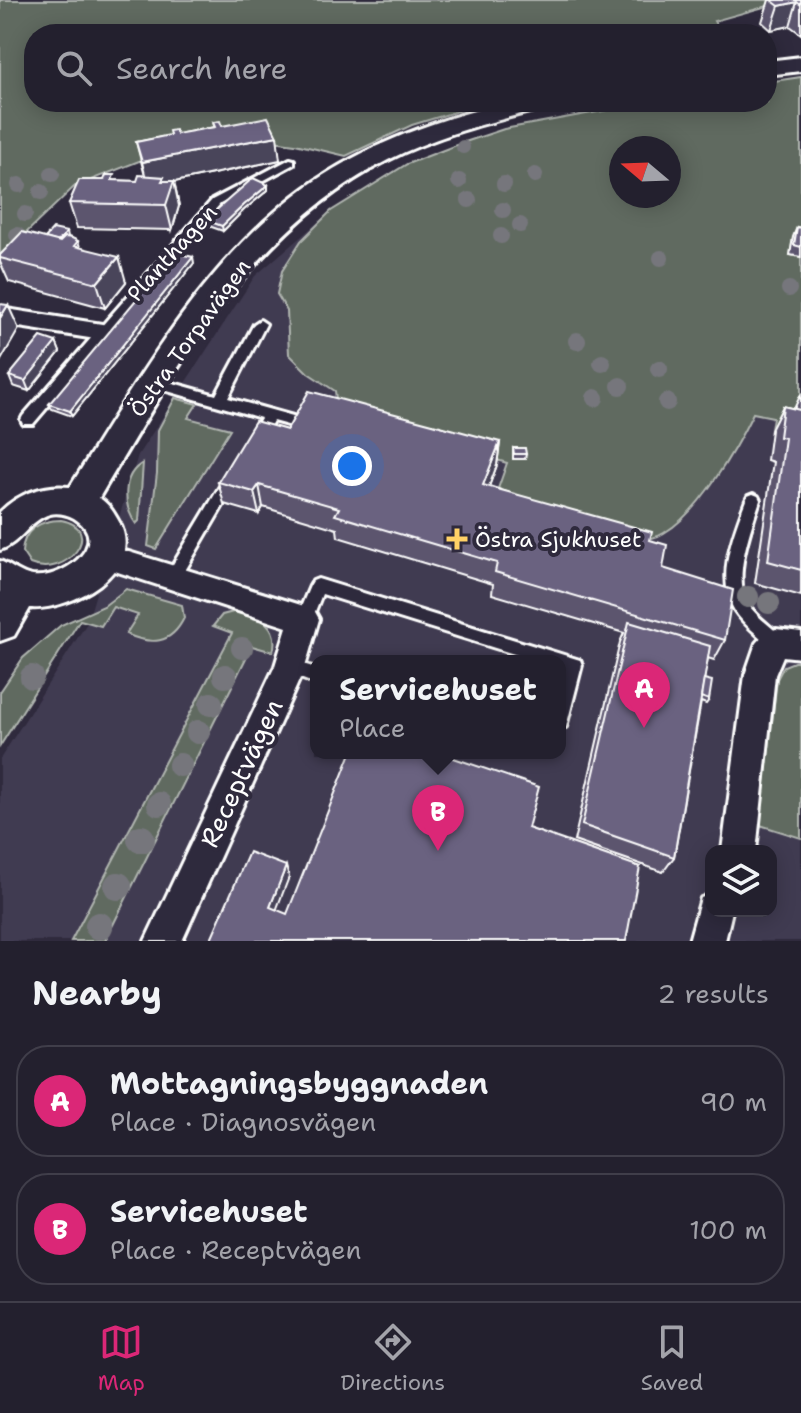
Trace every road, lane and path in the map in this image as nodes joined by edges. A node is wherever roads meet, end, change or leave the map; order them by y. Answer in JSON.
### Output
{"nodes":[{"id":1,"x":801,"y":64,"type":"edge"},
{"id":2,"x":777,"y":67,"type":"edge"},
{"id":3,"x":504,"y":112,"type":"edge"},
{"id":4,"x":290,"y":162,"type":"dead end"},
{"id":5,"x":0,"y":316,"type":"edge"},
{"id":6,"x":260,"y":324,"type":"dead end"},
{"id":7,"x":102,"y":332,"type":"junction"},
{"id":8,"x":155,"y":383,"type":"junction"},
{"id":9,"x":219,"y":402,"type":"junction"},
{"id":10,"x":269,"y":416,"type":"junction"},
{"id":11,"x":28,"y":420,"type":"dead end"},
{"id":12,"x":306,"y":425,"type":"edge"},
{"id":13,"x":753,"y":500,"type":"dead end"},
{"id":14,"x":79,"y":502,"type":"junction"},
{"id":15,"x":0,"y":533,"type":"edge"},
{"id":16,"x":103,"y":556,"type":"junction"},
{"id":17,"x":174,"y":576,"type":"junction"},
{"id":18,"x":11,"y":584,"type":"edge"},
{"id":19,"x":304,"y":619,"type":"junction"},
{"id":20,"x":0,"y":624,"type":"edge"},
{"id":21,"x":788,"y":643,"type":"edge"},
{"id":22,"x":542,"y":655,"type":"edge"},
{"id":23,"x":566,"y":663,"type":"edge"},
{"id":24,"x":303,"y":672,"type":"edge"},
{"id":25,"x":566,"y":697,"type":"edge"},
{"id":26,"x":740,"y":845,"type":"edge"},
{"id":27,"x":713,"y":917,"type":"edge"},
{"id":28,"x":163,"y":941,"type":"edge"},
{"id":29,"x":707,"y":941,"type":"edge"}],
"edges":[{"from":1,"to":2,"type":"street"},
{"from":3,"to":8,"type":"street","name":"Östra Torpavägen"},
{"from":4,"to":7,"type":"lane","name":"Planthagen"},
{"from":5,"to":7,"type":"street"},
{"from":6,"to":9,"type":"lane"},
{"from":7,"to":11,"type":"lane","name":"Planthagen"},
{"from":8,"to":9,"type":"lane"},
{"from":8,"to":14,"type":"street","name":"Östra Torpavägen"},
{"from":9,"to":10,"type":"lane"},
{"from":10,"to":12,"type":"lane"},
{"from":10,"to":17,"type":"lane"},
{"from":13,"to":21,"type":"lane"},
{"from":14,"to":15,"type":"street"},
{"from":14,"to":16,"type":"street"},
{"from":16,"to":17,"type":"street"},
{"from":16,"to":18,"type":"street"},
{"from":17,"to":19,"type":"street"},
{"from":18,"to":20,"type":"street"},
{"from":19,"to":22,"type":"lane"},
{"from":19,"to":24,"type":"street","name":"Receptvägen"},
{"from":21,"to":26,"type":"street"},
{"from":23,"to":25,"type":"lane"},
{"from":24,"to":28,"type":"street","name":"Receptvägen"},
{"from":27,"to":29,"type":"street"}]}
